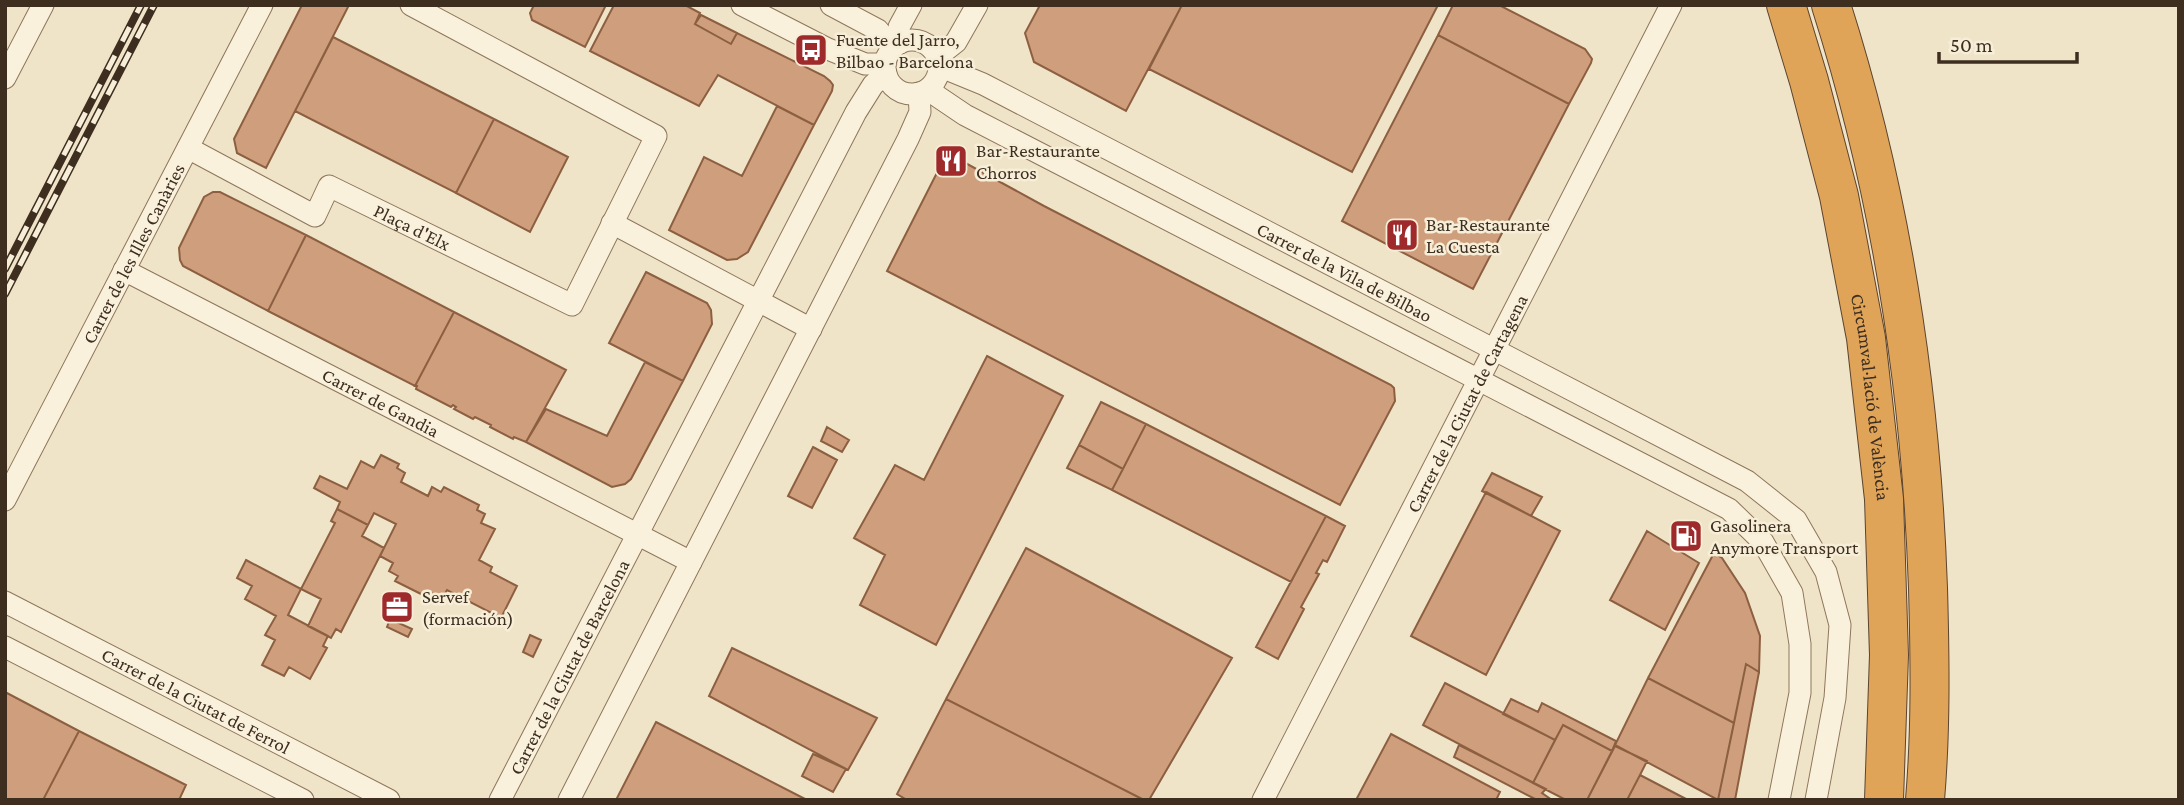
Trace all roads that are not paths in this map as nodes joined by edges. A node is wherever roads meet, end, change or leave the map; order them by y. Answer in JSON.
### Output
{"nodes":[{"id":1,"x":43,"y":5,"type":"edge"},
{"id":2,"x":262,"y":5,"type":"edge"},
{"id":3,"x":411,"y":5,"type":"edge"},
{"id":4,"x":742,"y":5,"type":"edge"},
{"id":5,"x":757,"y":5,"type":"edge"},
{"id":6,"x":831,"y":5,"type":"edge"},
{"id":7,"x":911,"y":5,"type":"edge"},
{"id":8,"x":976,"y":5,"type":"edge"},
{"id":9,"x":1671,"y":5,"type":"edge"},
{"id":10,"x":1786,"y":5,"type":"edge"},
{"id":11,"x":1830,"y":5,"type":"edge"},
{"id":12,"x":795,"y":32,"type":"junction"},
{"id":13,"x":891,"y":57,"type":"junction"},
{"id":14,"x":938,"y":62,"type":"junction"},
{"id":15,"x":5,"y":78,"type":"edge"},
{"id":16,"x":924,"y":91,"type":"junction"},
{"id":17,"x":188,"y":148,"type":"junction"},
{"id":18,"x":612,"y":223,"type":"junction"},
{"id":19,"x":124,"y":270,"type":"junction"},
{"id":20,"x":758,"y":301,"type":"junction"},
{"id":21,"x":811,"y":329,"type":"junction"},
{"id":22,"x":1495,"y":349,"type":"junction"},
{"id":23,"x":1478,"y":381,"type":"junction"},
{"id":24,"x":5,"y":500,"type":"edge"},
{"id":25,"x":638,"y":534,"type":"junction"},
{"id":26,"x":691,"y":562,"type":"junction"},
{"id":27,"x":5,"y":602,"type":"edge"},
{"id":28,"x":5,"y":647,"type":"edge"},
{"id":29,"x":303,"y":800,"type":"edge"},
{"id":30,"x":389,"y":800,"type":"edge"},
{"id":31,"x":500,"y":800,"type":"edge"},
{"id":32,"x":569,"y":800,"type":"edge"},
{"id":33,"x":1263,"y":800,"type":"edge"},
{"id":34,"x":1779,"y":800,"type":"edge"},
{"id":35,"x":1816,"y":800,"type":"edge"},
{"id":36,"x":1884,"y":800,"type":"edge"},
{"id":37,"x":1925,"y":800,"type":"edge"}],
"edges":[{"from":1,"to":15,"type":"street"},
{"from":2,"to":17,"type":"street","name":"Carrer de les Illes Canàries"},
{"from":3,"to":18,"type":"street","name":"Plaça d'Elx"},
{"from":4,"to":12,"type":"street"},
{"from":5,"to":12,"type":"street"},
{"from":6,"to":13,"type":"street"},
{"from":7,"to":13,"type":"street","name":"Carrer de la Ciutat de Barcelona"},
{"from":8,"to":14,"type":"street"},
{"from":9,"to":22,"type":"street","name":"Carrer de la Ciutat de Cartagena"},
{"from":10,"to":36,"type":"highway","name":"Circumval·lació de València"},
{"from":11,"to":37,"type":"highway"},
{"from":12,"to":13,"type":"street"},
{"from":13,"to":14,"type":"street"},
{"from":13,"to":16,"type":"street"},
{"from":13,"to":20,"type":"street","name":"Carrer de la Ciutat de Barcelona"},
{"from":14,"to":16,"type":"street"},
{"from":14,"to":22,"type":"street","name":"Carrer de la Vila de Bilbao"},
{"from":16,"to":21,"type":"street"},
{"from":16,"to":23,"type":"street","name":"Carrer de la Vila de Bilbao"},
{"from":17,"to":18,"type":"street","name":"Plaça d'Elx"},
{"from":17,"to":19,"type":"street","name":"Carrer de les Illes Canàries"},
{"from":18,"to":20,"type":"street"},
{"from":19,"to":24,"type":"street","name":"Carrer de les Illes Canàries"},
{"from":19,"to":25,"type":"street","name":"Carrer de Gandia"},
{"from":20,"to":21,"type":"street"},
{"from":20,"to":25,"type":"street","name":"Carrer de la Ciutat de Barcelona"},
{"from":21,"to":26,"type":"street"},
{"from":22,"to":23,"type":"street","name":"Carrer de la Ciutat de Cartagena"},
{"from":22,"to":35,"type":"street","name":"Carrer de la Vila de Bilbao"},
{"from":23,"to":33,"type":"street","name":"Carrer de la Ciutat de Cartagena"},
{"from":23,"to":34,"type":"street","name":"Carrer de la Vila de Bilbao"},
{"from":25,"to":26,"type":"street"},
{"from":25,"to":31,"type":"street","name":"Carrer de la Ciutat de Barcelona"},
{"from":26,"to":32,"type":"street"},
{"from":27,"to":30,"type":"street","name":"Carrer de la Ciutat de Ferrol"},
{"from":28,"to":29,"type":"street","name":"Carrer de la Ciutat de Ferrol"}]}
